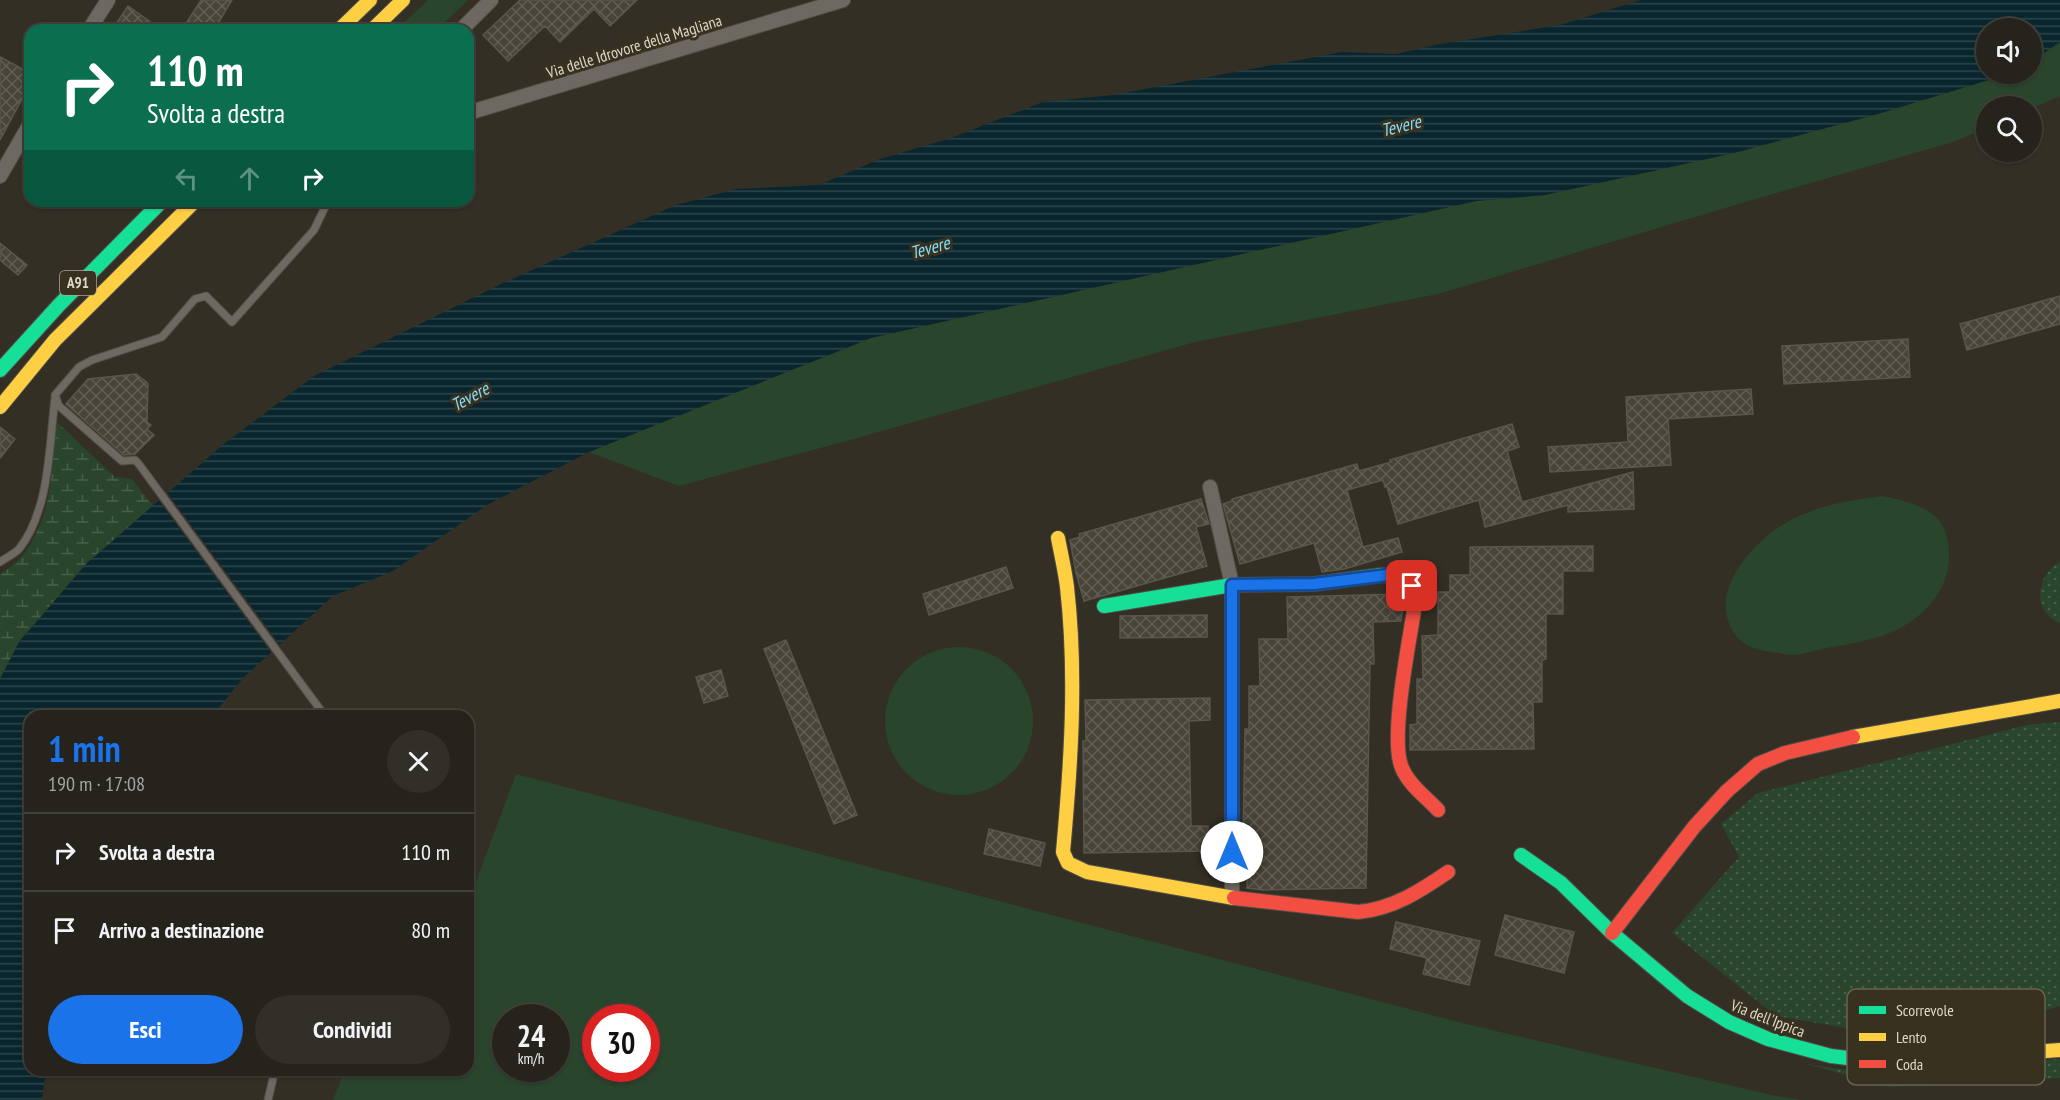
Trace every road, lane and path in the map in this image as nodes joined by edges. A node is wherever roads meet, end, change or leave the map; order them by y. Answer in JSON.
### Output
{"nodes":[{"id":1,"x":108,"y":0,"type":"edge"},
{"id":2,"x":370,"y":0,"type":"edge"},
{"id":3,"x":403,"y":0,"type":"edge"},
{"id":4,"x":491,"y":0,"type":"edge"},
{"id":5,"x":843,"y":0,"type":"edge"},
{"id":6,"x":93,"y":24,"type":"edge"},
{"id":7,"x":345,"y":24,"type":"edge"},
{"id":8,"x":378,"y":24,"type":"edge"},
{"id":9,"x":466,"y":24,"type":"edge"},
{"id":10,"x":474,"y":111,"type":"edge"},
{"id":11,"x":24,"y":134,"type":"edge"},
{"id":12,"x":0,"y":176,"type":"edge"},
{"id":13,"x":156,"y":207,"type":"edge"},
{"id":14,"x":189,"y":207,"type":"edge"},
{"id":15,"x":325,"y":207,"type":"edge"},
{"id":16,"x":0,"y":370,"type":"edge"},
{"id":17,"x":55,"y":395,"type":"junction"},
{"id":18,"x":0,"y":407,"type":"edge"},
{"id":19,"x":1210,"y":487,"type":"dead end"},
{"id":20,"x":1058,"y":538,"type":"dead end"},
{"id":21,"x":0,"y":562,"type":"edge"},
{"id":22,"x":1232,"y":585,"type":"junction"},
{"id":23,"x":1104,"y":606,"type":"dead end"},
{"id":24,"x":2060,"y":701,"type":"edge"},
{"id":25,"x":321,"y":710,"type":"edge"},
{"id":26,"x":1438,"y":810,"type":"dead end"},
{"id":27,"x":1521,"y":855,"type":"dead end"},
{"id":28,"x":1448,"y":872,"type":"dead end"},
{"id":29,"x":1232,"y":898,"type":"junction"},
{"id":30,"x":1612,"y":933,"type":"junction"},
{"id":31,"x":2060,"y":1050,"type":"edge"},
{"id":32,"x":2045,"y":1051,"type":"edge"},
{"id":33,"x":1847,"y":1058,"type":"edge"},
{"id":34,"x":274,"y":1076,"type":"edge"},
{"id":35,"x":268,"y":1100,"type":"edge"}],
"edges":[{"from":1,"to":6,"type":"street"},
{"from":2,"to":7,"type":"main road"},
{"from":3,"to":8,"type":"main road"},
{"from":4,"to":9,"type":"street"},
{"from":5,"to":10,"type":"street","name":"Via delle Idrovore della Magliana"},
{"from":11,"to":12,"type":"street"},
{"from":13,"to":16,"type":"main road","number":"A91"},
{"from":14,"to":18,"type":"main road","number":"A91"},
{"from":15,"to":17,"type":"lane"},
{"from":17,"to":21,"type":"lane"},
{"from":17,"to":25,"type":"lane"},
{"from":19,"to":22,"type":"street"},
{"from":20,"to":29,"type":"main road"},
{"from":22,"to":23,"type":"main road"},
{"from":22,"to":26,"type":"main road"},
{"from":22,"to":29,"type":"street"},
{"from":24,"to":30,"type":"main road"},
{"from":27,"to":30,"type":"main road","name":"Via dell'Ippica"},
{"from":28,"to":29,"type":"main road"},
{"from":30,"to":33,"type":"main road","name":"Via dell'Ippica"},
{"from":31,"to":32,"type":"main road","name":"Via dell'Ippica"},
{"from":34,"to":35,"type":"lane"}]}
